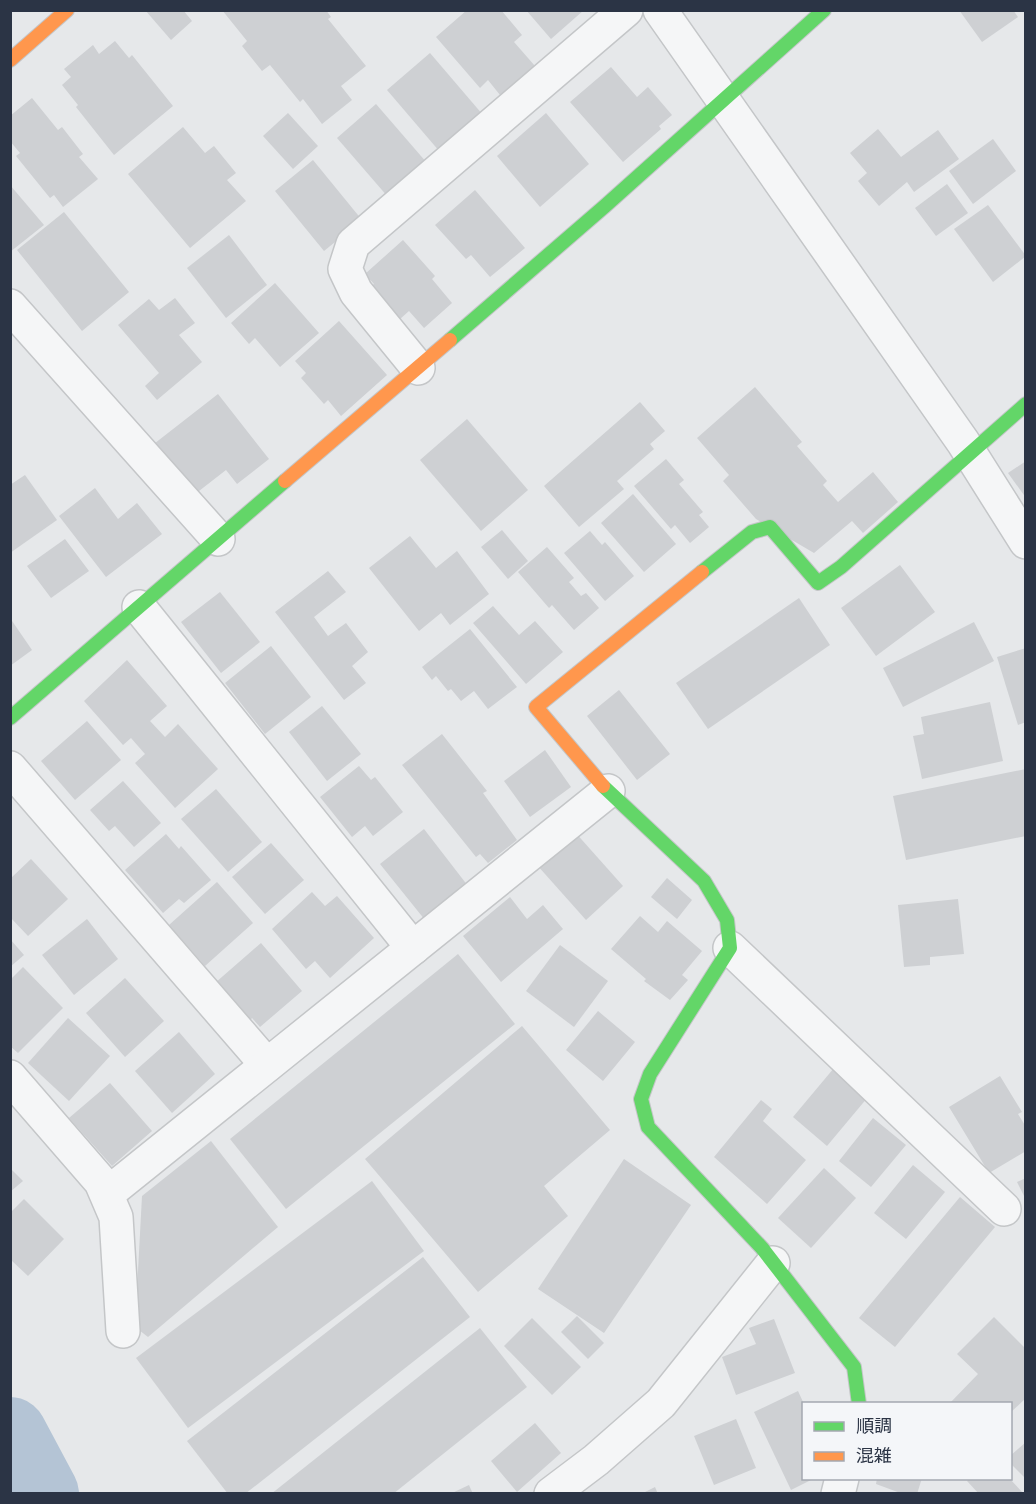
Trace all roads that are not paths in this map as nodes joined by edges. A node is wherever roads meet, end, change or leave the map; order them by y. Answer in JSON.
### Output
{"nodes":[{"id":1,"x":67,"y":10,"type":"edge"},
{"id":2,"x":626,"y":10,"type":"edge"},
{"id":3,"x":660,"y":10,"type":"edge"},
{"id":4,"x":824,"y":10,"type":"edge"},
{"id":5,"x":10,"y":60,"type":"edge"},
{"id":6,"x":722,"y":99,"type":"junction"},
{"id":7,"x":10,"y":306,"type":"edge"},
{"id":8,"x":418,"y":368,"type":"junction"},
{"id":9,"x":1026,"y":404,"type":"edge"},
{"id":10,"x":971,"y":453,"type":"junction"},
{"id":11,"x":218,"y":538,"type":"junction"},
{"id":12,"x":1026,"y":542,"type":"edge"},
{"id":13,"x":139,"y":607,"type":"junction"},
{"id":14,"x":10,"y":718,"type":"edge"},
{"id":15,"x":10,"y":768,"type":"edge"},
{"id":16,"x":608,"y":791,"type":"junction"},
{"id":17,"x":413,"y":948,"type":"junction"},
{"id":18,"x":730,"y":948,"type":"junction"},
{"id":19,"x":267,"y":1065,"type":"junction"},
{"id":20,"x":10,"y":1077,"type":"edge"},
{"id":21,"x":107,"y":1194,"type":"junction"},
{"id":22,"x":1004,"y":1209,"type":"dead end"},
{"id":23,"x":773,"y":1263,"type":"junction"},
{"id":24,"x":123,"y":1331,"type":"dead end"},
{"id":25,"x":859,"y":1402,"type":"edge"},
{"id":26,"x":551,"y":1494,"type":"edge"}],
"edges":[{"from":1,"to":5,"type":"street"},
{"from":2,"to":8,"type":"street"},
{"from":3,"to":6,"type":"street"},
{"from":4,"to":6,"type":"street"},
{"from":6,"to":8,"type":"street"},
{"from":6,"to":10,"type":"street"},
{"from":7,"to":11,"type":"street"},
{"from":8,"to":11,"type":"street"},
{"from":9,"to":10,"type":"street"},
{"from":10,"to":12,"type":"street"},
{"from":10,"to":16,"type":"street"},
{"from":11,"to":13,"type":"street"},
{"from":13,"to":14,"type":"street"},
{"from":13,"to":17,"type":"street"},
{"from":15,"to":19,"type":"street"},
{"from":16,"to":17,"type":"street"},
{"from":16,"to":18,"type":"street"},
{"from":17,"to":19,"type":"street"},
{"from":18,"to":22,"type":"street"},
{"from":18,"to":23,"type":"street"},
{"from":19,"to":21,"type":"street"},
{"from":20,"to":21,"type":"street"},
{"from":21,"to":24,"type":"street"},
{"from":23,"to":25,"type":"street"},
{"from":23,"to":26,"type":"street"}]}
